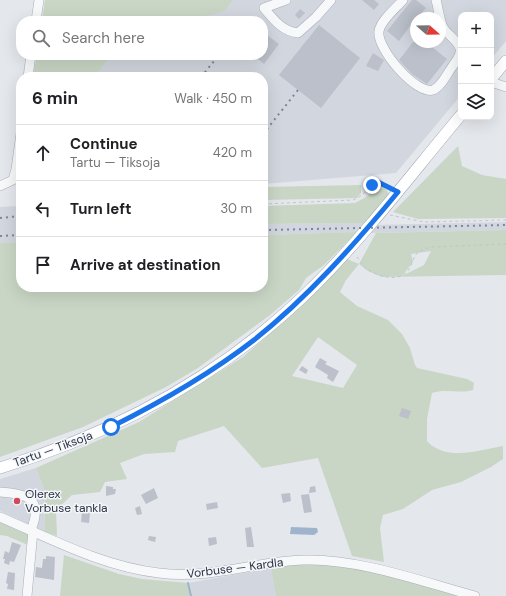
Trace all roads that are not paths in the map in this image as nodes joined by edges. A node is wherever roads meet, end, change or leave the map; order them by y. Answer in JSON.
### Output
{"nodes":[{"id":1,"x":38,"y":0,"type":"edge"},
{"id":2,"x":286,"y":0,"type":"edge"},
{"id":3,"x":331,"y":0,"type":"edge"},
{"id":4,"x":403,"y":0,"type":"edge"},
{"id":5,"x":436,"y":0,"type":"edge"},
{"id":6,"x":36,"y":16,"type":"edge"},
{"id":7,"x":30,"y":60,"type":"edge"},
{"id":8,"x":506,"y":61,"type":"edge"},
{"id":9,"x":29,"y":72,"type":"edge"},
{"id":10,"x":494,"y":77,"type":"edge"},
{"id":11,"x":494,"y":82,"type":"edge"},
{"id":12,"x":506,"y":87,"type":"edge"},
{"id":13,"x":458,"y":119,"type":"edge"},
{"id":14,"x":16,"y":169,"type":"edge"},
{"id":15,"x":0,"y":186,"type":"edge"},
{"id":16,"x":0,"y":468,"type":"edge"},
{"id":17,"x":0,"y":492,"type":"edge"},
{"id":18,"x":0,"y":517,"type":"edge"},
{"id":19,"x":32,"y":531,"type":"junction"},
{"id":20,"x":27,"y":596,"type":"edge"},
{"id":21,"x":475,"y":596,"type":"edge"}],
"edges":[{"from":1,"to":6,"type":"street"},
{"from":2,"to":3,"type":"street"},
{"from":4,"to":5,"type":"street"},
{"from":7,"to":9,"type":"street"},
{"from":8,"to":10,"type":"main road"},
{"from":11,"to":12,"type":"street"},
{"from":13,"to":16,"type":"main road","name":"Tartu — Tiksoja"},
{"from":14,"to":15,"type":"street"},
{"from":17,"to":19,"type":"street"},
{"from":18,"to":19,"type":"street","name":"Vorbuse — Kardla"},
{"from":19,"to":20,"type":"street"},
{"from":19,"to":21,"type":"street","name":"Vorbuse — Kardla"}]}
